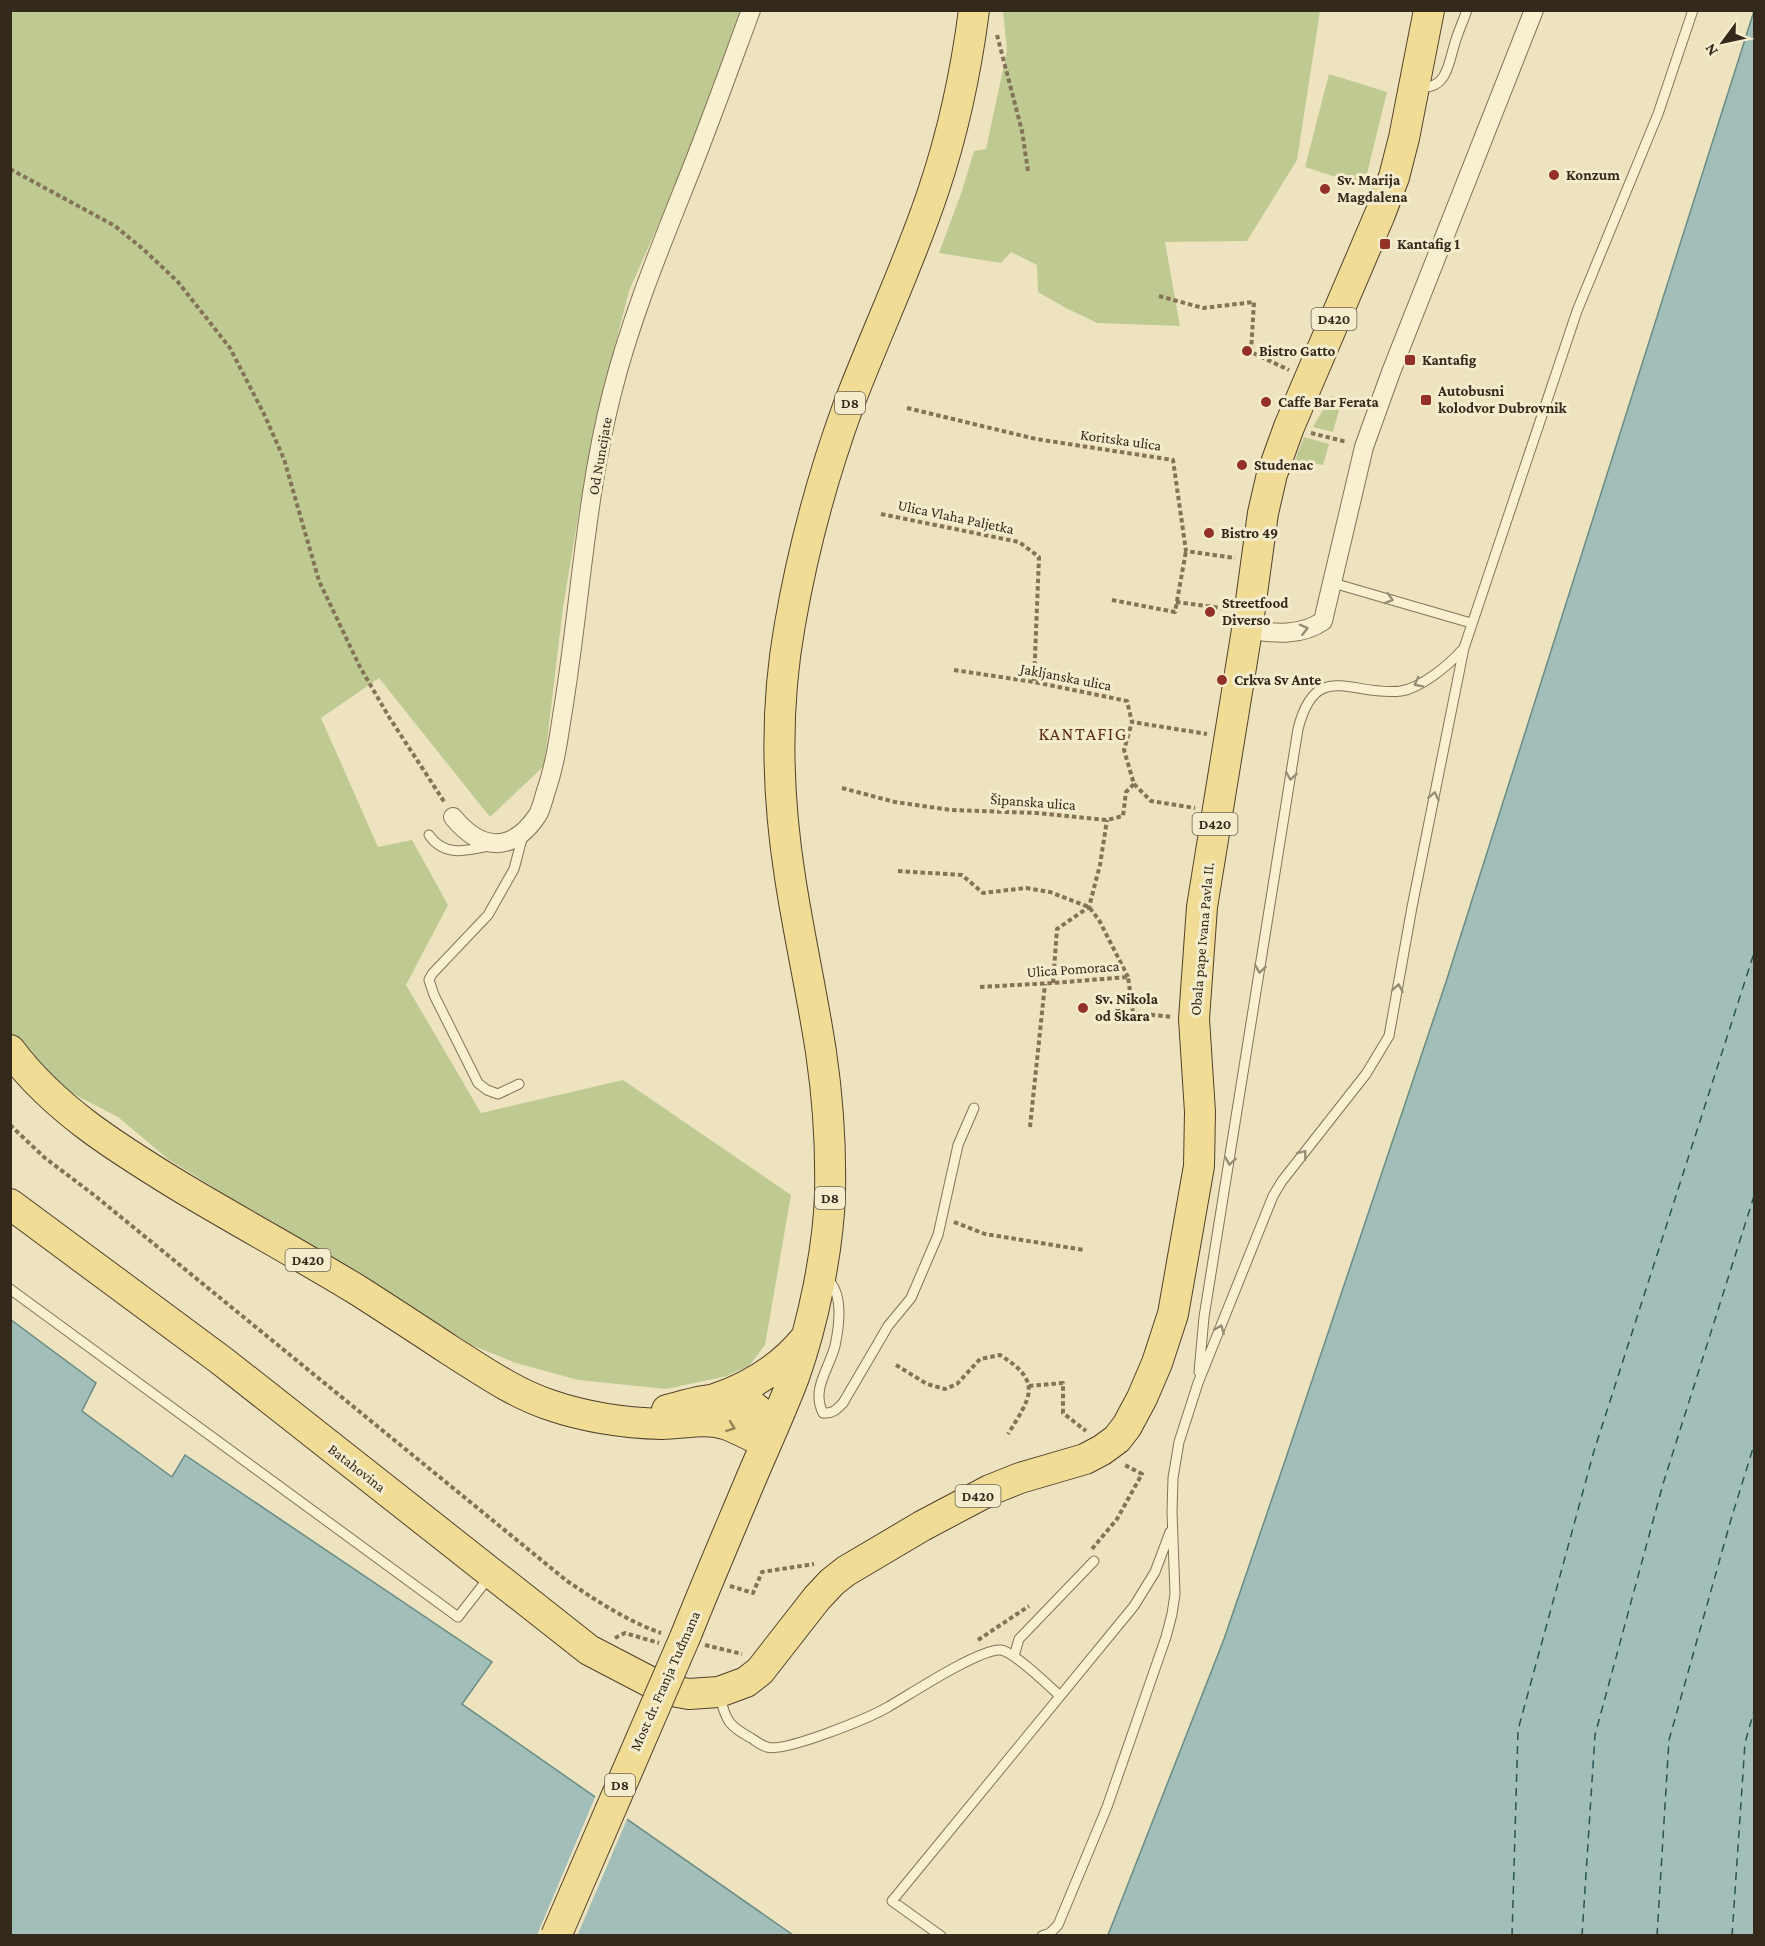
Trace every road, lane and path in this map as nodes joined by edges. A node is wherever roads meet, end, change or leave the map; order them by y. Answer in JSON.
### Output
{"nodes":[{"id":1,"x":751,"y":10,"type":"edge"},
{"id":2,"x":974,"y":10,"type":"edge"},
{"id":3,"x":1430,"y":10,"type":"edge"},
{"id":4,"x":1467,"y":10,"type":"edge"},
{"id":5,"x":1534,"y":10,"type":"edge"},
{"id":6,"x":1693,"y":10,"type":"edge"},
{"id":7,"x":996,"y":32,"type":"dead end"},
{"id":8,"x":1414,"y":87,"type":"junction"},
{"id":9,"x":10,"y":169,"type":"edge"},
{"id":10,"x":1028,"y":171,"type":"dead end"},
{"id":11,"x":1159,"y":296,"type":"dead end"},
{"id":12,"x":1308,"y":379,"type":"junction"},
{"id":13,"x":907,"y":408,"type":"dead end"},
{"id":14,"x":1289,"y":427,"type":"junction"},
{"id":15,"x":1364,"y":447,"type":"junction"},
{"id":16,"x":881,"y":514,"type":"dead end"},
{"id":17,"x":1186,"y":551,"type":"junction"},
{"id":18,"x":1255,"y":561,"type":"junction"},
{"id":19,"x":1333,"y":584,"type":"junction"},
{"id":20,"x":1112,"y":600,"type":"dead end"},
{"id":21,"x":1176,"y":602,"type":"junction"},
{"id":22,"x":1248,"y":621,"type":"junction"},
{"id":23,"x":1471,"y":623,"type":"junction"},
{"id":24,"x":1464,"y":648,"type":"junction"},
{"id":25,"x":954,"y":670,"type":"dead end"},
{"id":26,"x":1034,"y":682,"type":"junction"},
{"id":27,"x":1132,"y":722,"type":"junction"},
{"id":28,"x":1228,"y":738,"type":"junction"},
{"id":29,"x":1134,"y":784,"type":"junction"},
{"id":30,"x":842,"y":788,"type":"dead end"},
{"id":31,"x":1217,"y":812,"type":"junction"},
{"id":32,"x":453,"y":817,"type":"joint"},
{"id":33,"x":1107,"y":819,"type":"junction"},
{"id":34,"x":524,"y":833,"type":"junction"},
{"id":35,"x":429,"y":835,"type":"dead end"},
{"id":36,"x":494,"y":845,"type":"junction"},
{"id":37,"x":898,"y":872,"type":"dead end"},
{"id":38,"x":1089,"y":907,"type":"junction"},
{"id":39,"x":1128,"y":977,"type":"junction"},
{"id":40,"x":1053,"y":983,"type":"junction"},
{"id":41,"x":1045,"y":984,"type":"junction"},
{"id":42,"x":980,"y":987,"type":"dead end"},
{"id":43,"x":1173,"y":1017,"type":"dead end"},
{"id":44,"x":10,"y":1050,"type":"edge"},
{"id":45,"x":519,"y":1084,"type":"dead end"},
{"id":46,"x":974,"y":1108,"type":"dead end"},
{"id":47,"x":10,"y":1125,"type":"edge"},
{"id":48,"x":1029,"y":1127,"type":"dead end"},
{"id":49,"x":10,"y":1204,"type":"edge"},
{"id":50,"x":943,"y":1217,"type":"junction"},
{"id":51,"x":1084,"y":1250,"type":"dead end"},
{"id":52,"x":821,"y":1274,"type":"junction"},
{"id":53,"x":10,"y":1289,"type":"edge"},
{"id":54,"x":805,"y":1338,"type":"junction"},
{"id":55,"x":896,"y":1365,"type":"dead end"},
{"id":56,"x":1198,"y":1383,"type":"junction"},
{"id":57,"x":1029,"y":1386,"type":"junction"},
{"id":58,"x":715,"y":1399,"type":"junction"},
{"id":59,"x":632,"y":1421,"type":"junction"},
{"id":60,"x":1008,"y":1434,"type":"dead end"},
{"id":61,"x":769,"y":1436,"type":"junction"},
{"id":62,"x":1094,"y":1436,"type":"dead end"},
{"id":63,"x":1114,"y":1461,"type":"dead end"},
{"id":64,"x":1172,"y":1527,"type":"junction"},
{"id":65,"x":1090,"y":1558,"type":"joint"},
{"id":66,"x":821,"y":1563,"type":"dead end"},
{"id":67,"x":762,"y":1572,"type":"dead end"},
{"id":68,"x":491,"y":1574,"type":"junction"},
{"id":69,"x":1033,"y":1604,"type":"dead end"},
{"id":70,"x":663,"y":1633,"type":"dead end"},
{"id":71,"x":975,"y":1641,"type":"dead end"},
{"id":72,"x":702,"y":1645,"type":"dead end"},
{"id":73,"x":668,"y":1646,"type":"dead end"},
{"id":74,"x":589,"y":1650,"type":"junction"},
{"id":75,"x":745,"y":1654,"type":"dead end"},
{"id":76,"x":1014,"y":1656,"type":"junction"},
{"id":77,"x":719,"y":1692,"type":"junction"},
{"id":78,"x":1059,"y":1695,"type":"junction"},
{"id":79,"x":556,"y":1935,"type":"edge"},
{"id":80,"x":942,"y":1935,"type":"edge"},
{"id":81,"x":1042,"y":1935,"type":"edge"}],
"edges":[{"from":1,"to":34,"type":"street","name":"Od Nuncijate"},
{"from":2,"to":52,"type":"main road","number":"D8"},
{"from":3,"to":8,"type":"main road","name":"Obala pape Ivana Pavla II.","number":"D420"},
{"from":4,"to":8,"type":"lane"},
{"from":5,"to":15,"type":"street"},
{"from":6,"to":23,"type":"lane"},
{"from":7,"to":10,"type":"path"},
{"from":8,"to":12,"type":"main road","name":"Obala pape Ivana Pavla II.","number":"D420"},
{"from":9,"to":32,"type":"path"},
{"from":11,"to":12,"type":"path"},
{"from":12,"to":14,"type":"main road","name":"Obala pape Ivana Pavla II.","number":"D420"},
{"from":13,"to":17,"type":"path","name":"Koritska ulica"},
{"from":14,"to":15,"type":"path"},
{"from":14,"to":18,"type":"main road","name":"Obala pape Ivana Pavla II.","number":"D420"},
{"from":15,"to":19,"type":"street"},
{"from":16,"to":26,"type":"path","name":"Ulica Vlaha Paljetka"},
{"from":17,"to":18,"type":"path"},
{"from":17,"to":21,"type":"path"},
{"from":18,"to":22,"type":"main road","name":"Obala pape Ivana Pavla II.","number":"D420"},
{"from":22,"to":19,"type":"street","one_way":true},
{"from":19,"to":23,"type":"lane","one_way":true},
{"from":20,"to":21,"type":"path"},
{"from":21,"to":22,"type":"path"},
{"from":22,"to":28,"type":"main road","name":"Obala pape Ivana Pavla II.","number":"D420"},
{"from":23,"to":24,"type":"lane"},
{"from":56,"to":24,"type":"lane","one_way":true},
{"from":24,"to":56,"type":"lane","one_way":true},
{"from":25,"to":26,"type":"path","name":"Jakljanska ulica"},
{"from":26,"to":27,"type":"path","name":"Jakljanska ulica"},
{"from":27,"to":28,"type":"path"},
{"from":27,"to":29,"type":"path"},
{"from":28,"to":31,"type":"main road","name":"Obala pape Ivana Pavla II.","number":"D420"},
{"from":29,"to":31,"type":"path"},
{"from":29,"to":33,"type":"path"},
{"from":30,"to":33,"type":"path","name":"Šipanska ulica"},
{"from":31,"to":77,"type":"main road","name":"Obala pape Ivana Pavla II.","number":"D420"},
{"from":32,"to":36,"type":"street"},
{"from":33,"to":38,"type":"path"},
{"from":34,"to":36,"type":"street"},
{"from":34,"to":45,"type":"lane"},
{"from":35,"to":36,"type":"lane"},
{"from":37,"to":38,"type":"path"},
{"from":38,"to":39,"type":"path"},
{"from":38,"to":40,"type":"path"},
{"from":39,"to":40,"type":"path","name":"Ulica Pomoraca"},
{"from":39,"to":43,"type":"path","name":"Ulica Pomoraca"},
{"from":40,"to":41,"type":"path","name":"Ulica Pomoraca"},
{"from":41,"to":42,"type":"path","name":"Ulica Pomoraca"},
{"from":41,"to":48,"type":"path"},
{"from":44,"to":59,"type":"main road","number":"D420"},
{"from":46,"to":50,"type":"lane"},
{"from":47,"to":70,"type":"path"},
{"from":49,"to":68,"type":"main road","name":"Batahovina","number":"D420"},
{"from":50,"to":51,"type":"path"},
{"from":50,"to":52,"type":"lane"},
{"from":52,"to":54,"type":"main road","number":"D8"},
{"from":53,"to":68,"type":"lane"},
{"from":54,"to":58,"type":"main road"},
{"from":54,"to":61,"type":"main road","number":"D8"},
{"from":55,"to":57,"type":"path"},
{"from":56,"to":64,"type":"lane"},
{"from":57,"to":60,"type":"path"},
{"from":57,"to":62,"type":"path"},
{"from":58,"to":59,"type":"main road","number":"D420"},
{"from":58,"to":61,"type":"main road","number":"D420"},
{"from":59,"to":61,"type":"main road","number":"D420","one_way":true},
{"from":61,"to":79,"type":"main road","name":"Most dr. Franja Tuđmana","number":"D8","bridge":true},
{"from":63,"to":65,"type":"path"},
{"from":64,"to":78,"type":"lane"},
{"from":64,"to":81,"type":"lane"},
{"from":65,"to":76,"type":"lane"},
{"from":66,"to":67,"type":"path"},
{"from":68,"to":74,"type":"main road","name":"Batahovina","number":"D420"},
{"from":69,"to":71,"type":"path"},
{"from":72,"to":75,"type":"path"},
{"from":73,"to":74,"type":"path"},
{"from":74,"to":77,"type":"main road","name":"Batahovina","number":"D420"},
{"from":76,"to":77,"type":"lane"},
{"from":76,"to":78,"type":"lane"},
{"from":78,"to":80,"type":"lane"}]}
